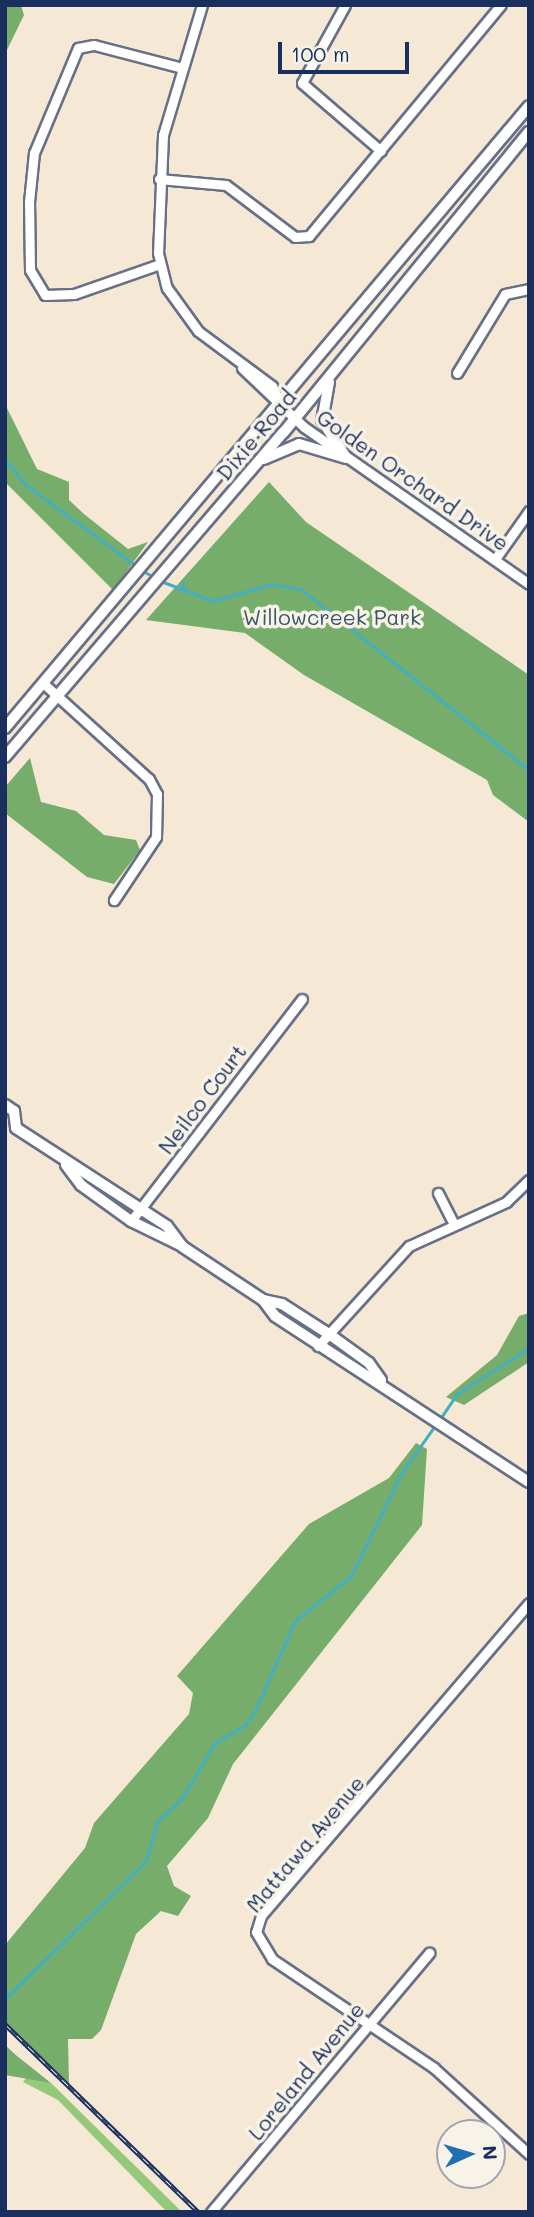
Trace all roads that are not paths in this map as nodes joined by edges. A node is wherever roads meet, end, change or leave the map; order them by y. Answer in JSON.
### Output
{"nodes":[{"id":1,"x":202,"y":5,"type":"edge"},
{"id":2,"x":345,"y":5,"type":"edge"},
{"id":3,"x":501,"y":5,"type":"edge"},
{"id":4,"x":179,"y":67,"type":"junction"},
{"id":5,"x":529,"y":106,"type":"edge"},
{"id":6,"x":529,"y":132,"type":"edge"},
{"id":7,"x":381,"y":151,"type":"junction"},
{"id":8,"x":159,"y":179,"type":"junction"},
{"id":9,"x":160,"y":264,"type":"junction"},
{"id":10,"x":529,"y":289,"type":"edge"},
{"id":11,"x":332,"y":373,"type":"junction"},
{"id":12,"x":457,"y":373,"type":"dead end"},
{"id":13,"x":280,"y":403,"type":"junction"},
{"id":14,"x":295,"y":417,"type":"junction"},
{"id":15,"x":346,"y":458,"type":"junction"},
{"id":16,"x":258,"y":463,"type":"junction"},
{"id":17,"x":529,"y":511,"type":"edge"},
{"id":18,"x":495,"y":559,"type":"junction"},
{"id":19,"x":529,"y":583,"type":"edge"},
{"id":20,"x":43,"y":683,"type":"junction"},
{"id":21,"x":57,"y":698,"type":"junction"},
{"id":22,"x":5,"y":728,"type":"edge"},
{"id":23,"x":5,"y":757,"type":"edge"},
{"id":24,"x":114,"y":900,"type":"dead end"},
{"id":25,"x":302,"y":999,"type":"dead end"},
{"id":26,"x":5,"y":1105,"type":"edge"},
{"id":27,"x":11,"y":1130,"type":"edge"},
{"id":28,"x":65,"y":1162,"type":"junction"},
{"id":29,"x":529,"y":1180,"type":"edge"},
{"id":30,"x":438,"y":1193,"type":"dead end"},
{"id":31,"x":141,"y":1209,"type":"junction"},
{"id":32,"x":131,"y":1221,"type":"junction"},
{"id":33,"x":453,"y":1223,"type":"junction"},
{"id":34,"x":183,"y":1247,"type":"junction"},
{"id":35,"x":263,"y":1300,"type":"junction"},
{"id":36,"x":329,"y":1334,"type":"junction"},
{"id":37,"x":318,"y":1346,"type":"junction"},
{"id":38,"x":380,"y":1380,"type":"junction"},
{"id":39,"x":529,"y":1482,"type":"edge"},
{"id":40,"x":529,"y":1603,"type":"edge"},
{"id":41,"x":429,"y":1953,"type":"dead end"},
{"id":42,"x":368,"y":2023,"type":"junction"},
{"id":43,"x":529,"y":2154,"type":"edge"},
{"id":44,"x":211,"y":2212,"type":"edge"}],
"edges":[{"from":1,"to":4,"type":"street","name":"Golden Orchard Drive"},
{"from":2,"to":7,"type":"street"},
{"from":3,"to":7,"type":"street"},
{"from":4,"to":8,"type":"street","name":"Golden Orchard Drive"},
{"from":4,"to":9,"type":"street"},
{"from":5,"to":13,"type":"main road","name":"Dixie Road"},
{"from":6,"to":11,"type":"main road","name":"Dixie Road"},
{"from":7,"to":8,"type":"street"},
{"from":8,"to":9,"type":"street","name":"Golden Orchard Drive"},
{"from":9,"to":13,"type":"street","name":"Golden Orchard Drive"},
{"from":10,"to":12,"type":"street"},
{"from":11,"to":14,"type":"main road","name":"Dixie Road"},
{"from":11,"to":15,"type":"main road"},
{"from":13,"to":14,"type":"street","name":"Golden Orchard Drive"},
{"from":13,"to":20,"type":"main road","name":"Dixie Road"},
{"from":14,"to":15,"type":"street","name":"Golden Orchard Drive"},
{"from":14,"to":16,"type":"main road","name":"Dixie Road"},
{"from":15,"to":16,"type":"main road"},
{"from":15,"to":18,"type":"street","name":"Golden Orchard Drive"},
{"from":16,"to":21,"type":"main road","name":"Dixie Road"},
{"from":17,"to":18,"type":"street"},
{"from":18,"to":19,"type":"street","name":"Golden Orchard Drive"},
{"from":20,"to":21,"type":"street"},
{"from":20,"to":22,"type":"main road","name":"Dixie Road"},
{"from":21,"to":23,"type":"main road","name":"Dixie Road"},
{"from":21,"to":24,"type":"street"},
{"from":25,"to":31,"type":"street","name":"Neilco Court"},
{"from":26,"to":27,"type":"main road"},
{"from":27,"to":28,"type":"main road"},
{"from":28,"to":31,"type":"main road"},
{"from":28,"to":32,"type":"main road"},
{"from":29,"to":33,"type":"street"},
{"from":30,"to":33,"type":"street"},
{"from":31,"to":32,"type":"street","name":"Neilco Court"},
{"from":31,"to":34,"type":"main road"},
{"from":32,"to":34,"type":"main road"},
{"from":33,"to":36,"type":"street"},
{"from":34,"to":35,"type":"main road"},
{"from":35,"to":36,"type":"main road"},
{"from":35,"to":37,"type":"main road"},
{"from":36,"to":37,"type":"street"},
{"from":36,"to":38,"type":"main road"},
{"from":37,"to":38,"type":"main road"},
{"from":38,"to":39,"type":"main road"},
{"from":40,"to":42,"type":"street","name":"Mattawa Avenue"},
{"from":41,"to":42,"type":"street","name":"Loreland Avenue"},
{"from":42,"to":43,"type":"street","name":"Mattawa Avenue"},
{"from":42,"to":44,"type":"street","name":"Loreland Avenue"}]}
